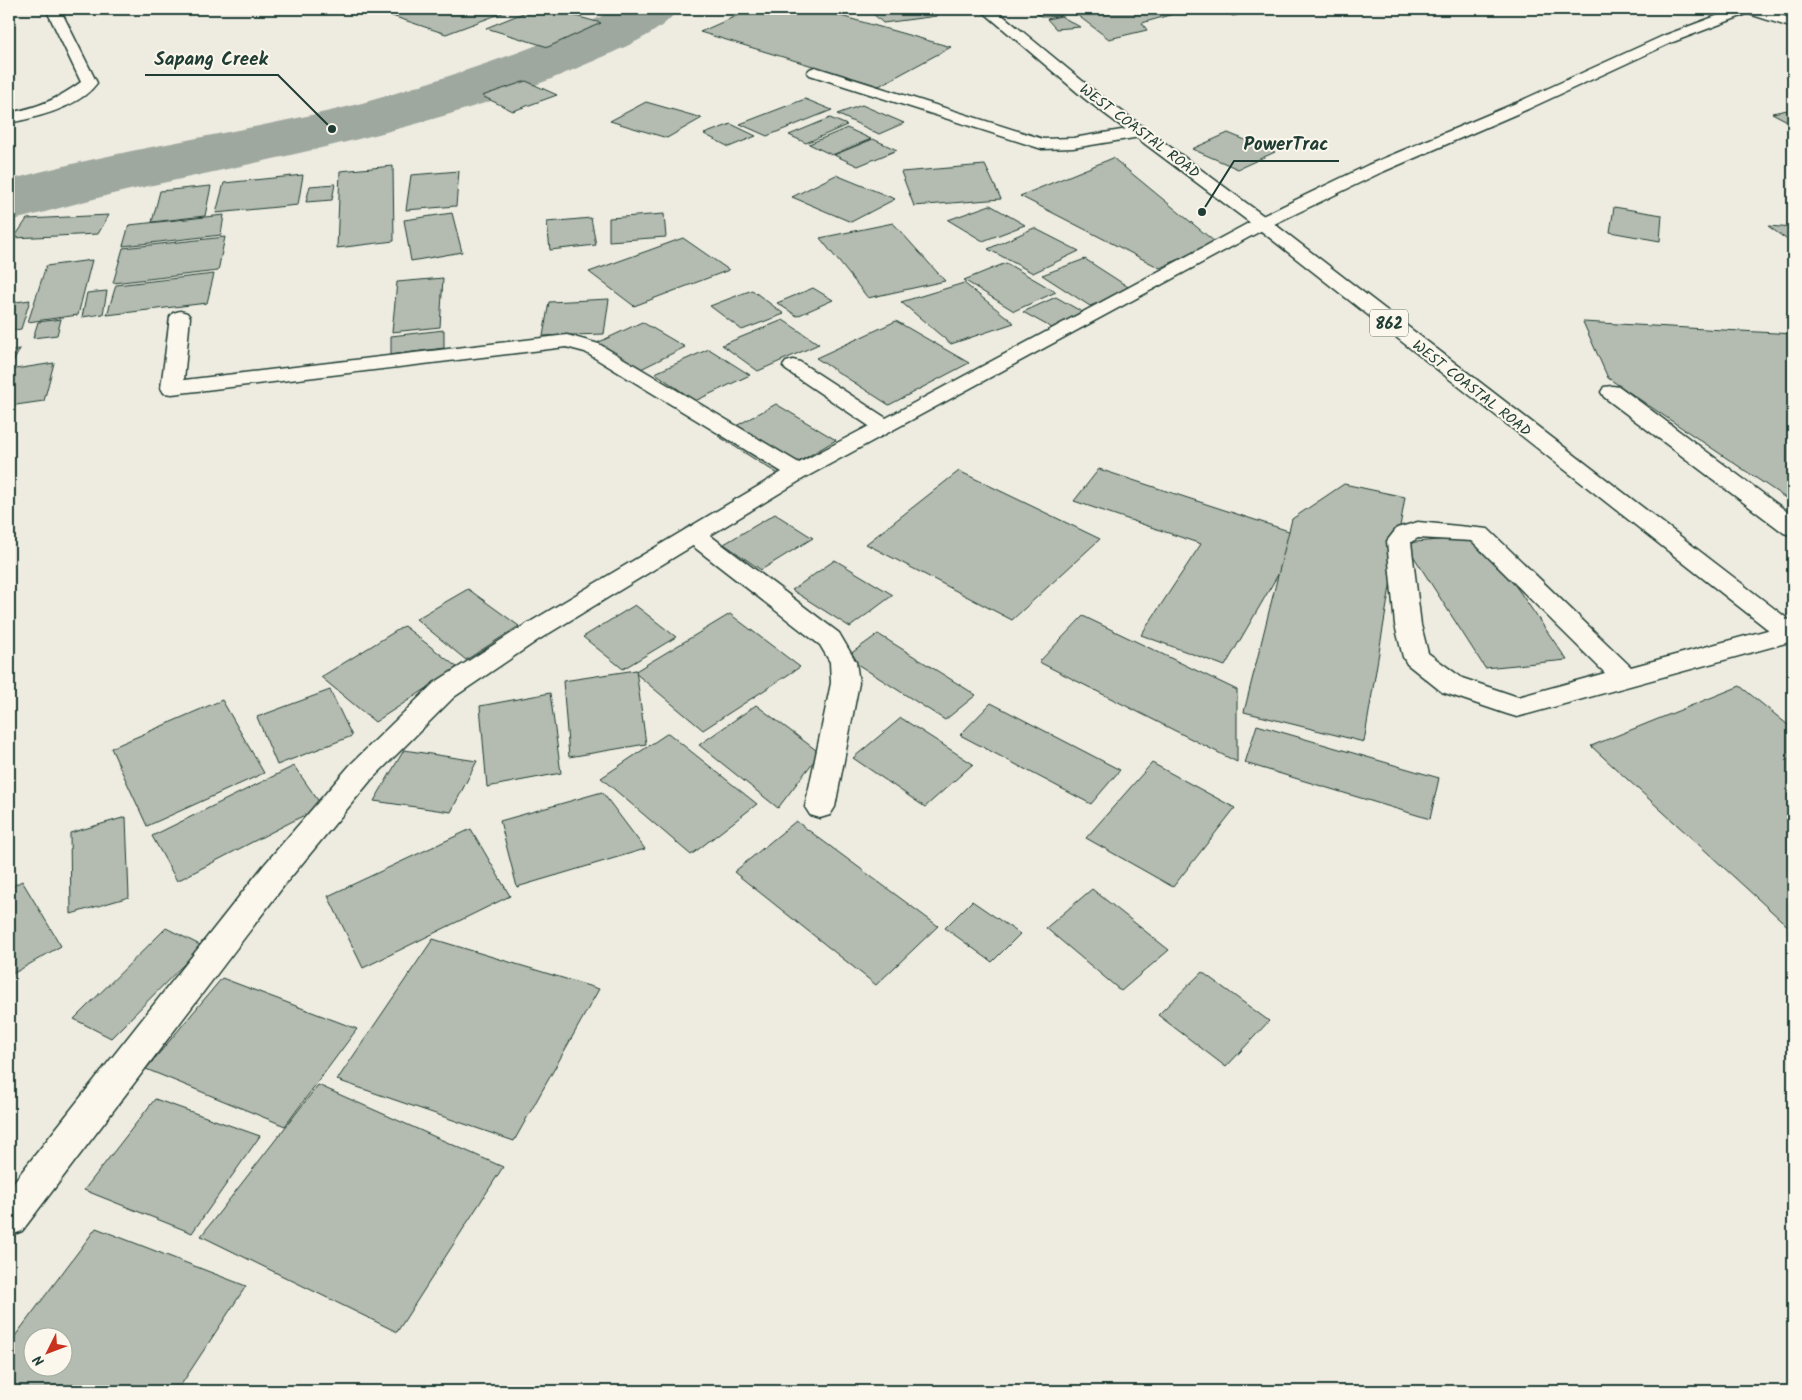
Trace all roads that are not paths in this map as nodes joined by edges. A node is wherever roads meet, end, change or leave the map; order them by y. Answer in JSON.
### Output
{"nodes":[{"id":1,"x":53,"y":9,"type":"edge"},
{"id":2,"x":987,"y":9,"type":"edge"},
{"id":3,"x":1748,"y":9,"type":"edge"},
{"id":4,"x":1793,"y":24,"type":"edge"},
{"id":5,"x":815,"y":72,"type":"dead end"},
{"id":6,"x":9,"y":118,"type":"edge"},
{"id":7,"x":1140,"y":132,"type":"junction"},
{"id":8,"x":1262,"y":223,"type":"junction"},
{"id":9,"x":180,"y":317,"type":"dead end"},
{"id":10,"x":793,"y":366,"type":"dead end"},
{"id":11,"x":1612,"y":392,"type":"dead end"},
{"id":12,"x":886,"y":427,"type":"junction"},
{"id":13,"x":798,"y":472,"type":"junction"},
{"id":14,"x":1793,"y":528,"type":"edge"},
{"id":15,"x":694,"y":535,"type":"junction"},
{"id":16,"x":1792,"y":635,"type":"edge"},
{"id":17,"x":1626,"y":678,"type":"junction"},
{"id":18,"x":820,"y":807,"type":"dead end"},
{"id":19,"x":9,"y":1218,"type":"edge"}],
"edges":[{"from":1,"to":6,"type":"street"},
{"from":2,"to":7,"type":"street","name":"WEST COASTAL ROAD","number":"862"},
{"from":3,"to":4,"type":"street"},
{"from":3,"to":8,"type":"street"},
{"from":5,"to":7,"type":"street"},
{"from":7,"to":8,"type":"street","name":"WEST COASTAL ROAD","number":"862"},
{"from":8,"to":12,"type":"street"},
{"from":8,"to":16,"type":"street","name":"WEST COASTAL ROAD","number":"862"},
{"from":9,"to":13,"type":"street"},
{"from":10,"to":12,"type":"street"},
{"from":11,"to":14,"type":"street"},
{"from":12,"to":13,"type":"street"},
{"from":13,"to":15,"type":"street"},
{"from":15,"to":18,"type":"street"},
{"from":15,"to":19,"type":"street"},
{"from":16,"to":17,"type":"street"},
{"from":17,"to":17,"type":"street"}]}
